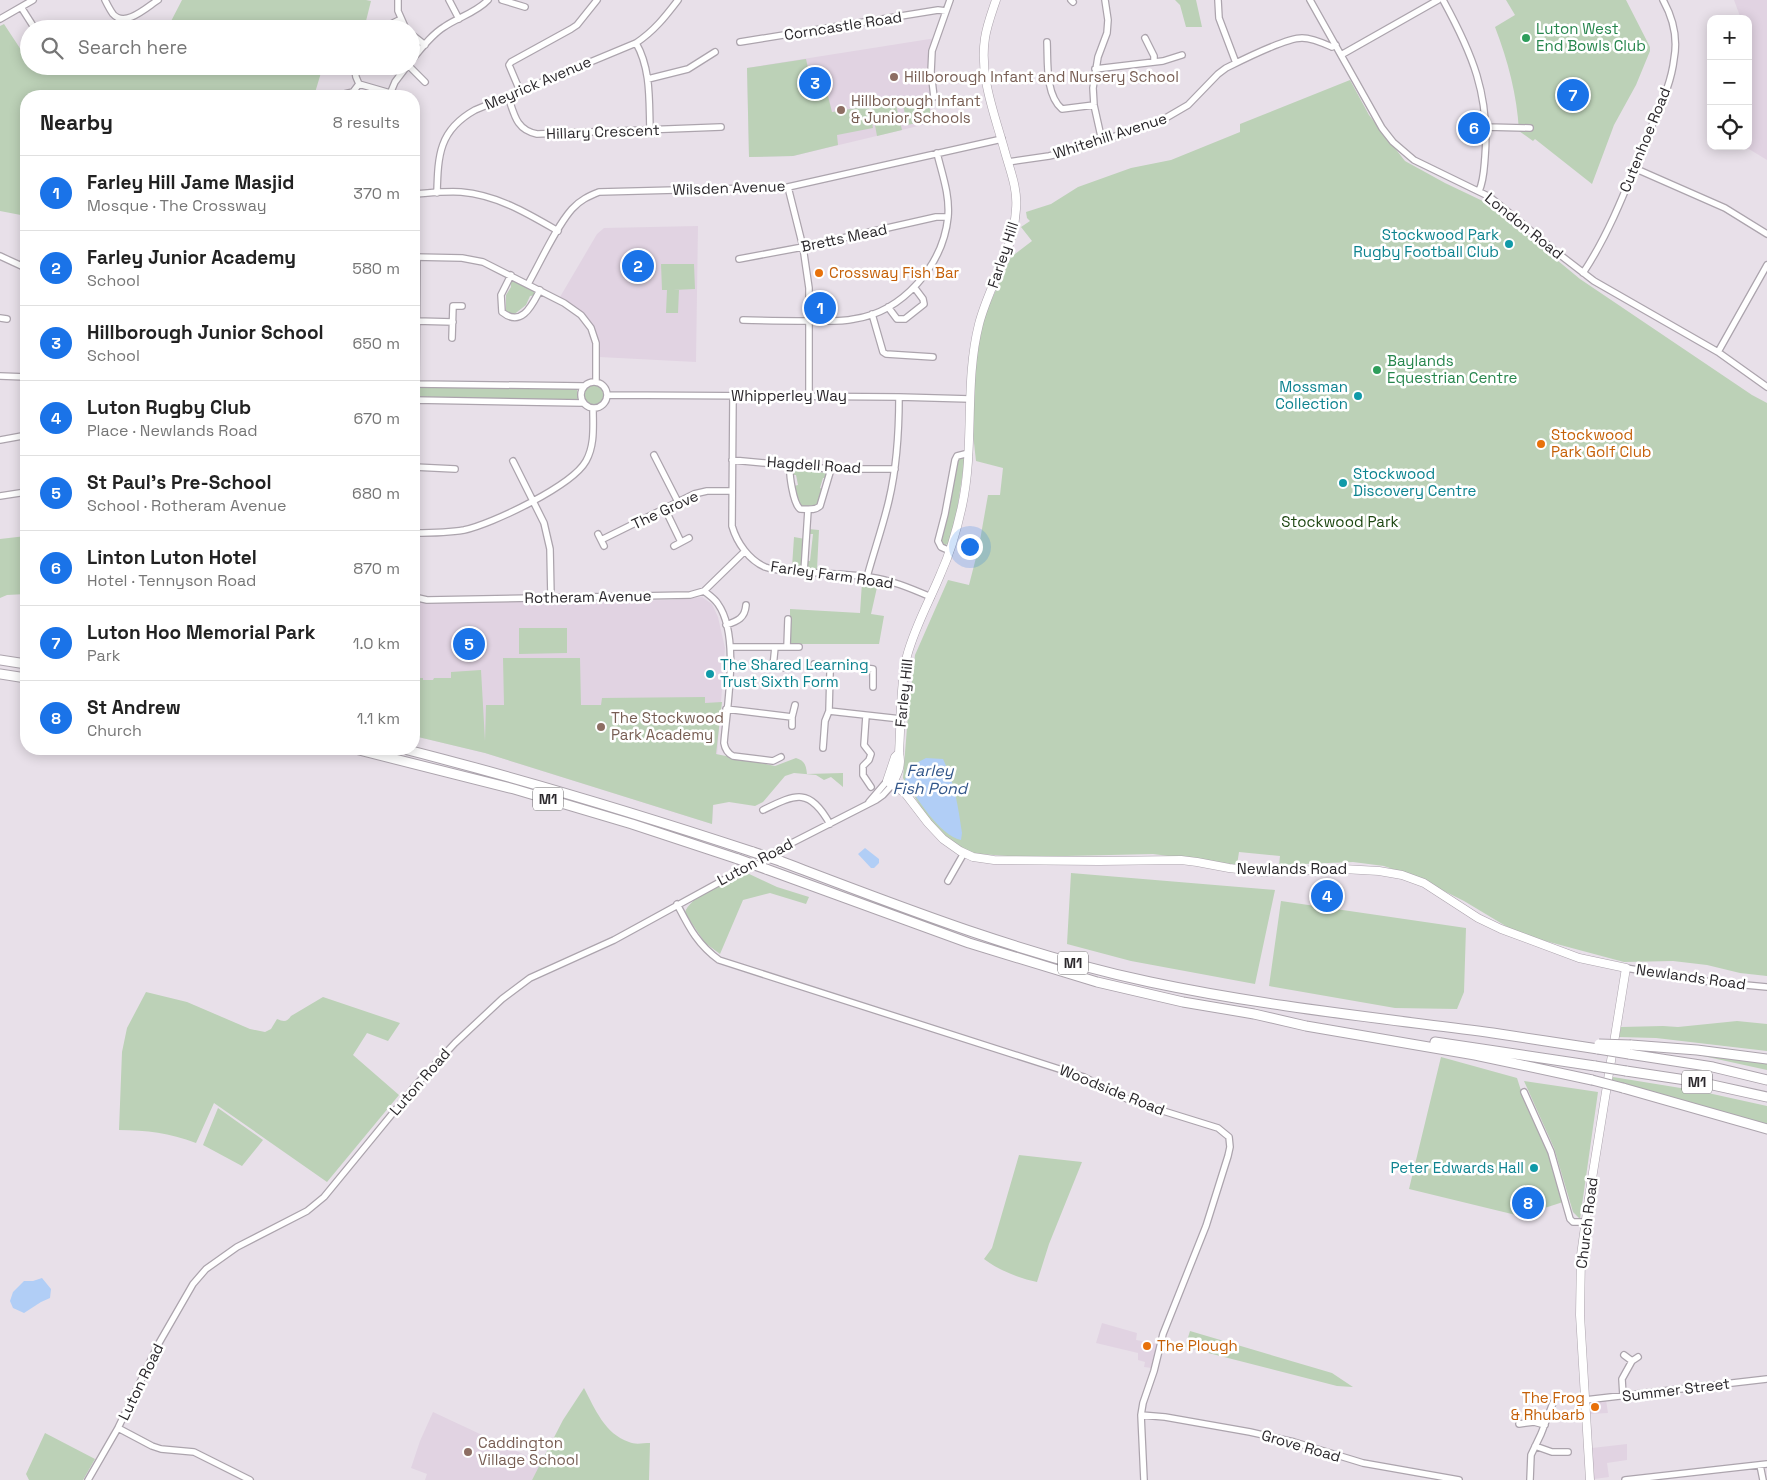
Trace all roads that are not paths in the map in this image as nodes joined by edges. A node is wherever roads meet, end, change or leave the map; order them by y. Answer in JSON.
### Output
{"nodes":[{"id":1,"x":33,"y":0,"type":"edge"},
{"id":2,"x":105,"y":0,"type":"edge"},
{"id":3,"x":158,"y":0,"type":"edge"},
{"id":4,"x":398,"y":0,"type":"edge"},
{"id":5,"x":449,"y":0,"type":"edge"},
{"id":6,"x":488,"y":0,"type":"edge"},
{"id":7,"x":502,"y":0,"type":"edge"},
{"id":8,"x":597,"y":0,"type":"edge"},
{"id":9,"x":678,"y":0,"type":"edge"},
{"id":10,"x":950,"y":0,"type":"edge"},
{"id":11,"x":996,"y":0,"type":"edge"},
{"id":12,"x":1105,"y":0,"type":"edge"},
{"id":13,"x":1218,"y":0,"type":"edge"},
{"id":14,"x":1310,"y":0,"type":"edge"},
{"id":15,"x":1438,"y":0,"type":"edge"},
{"id":16,"x":1443,"y":0,"type":"edge"},
{"id":17,"x":1663,"y":0,"type":"edge"},
{"id":18,"x":21,"y":7,"type":"junction"},
{"id":19,"x":524,"y":7,"type":"dead end"},
{"id":20,"x":946,"y":11,"type":"junction"},
{"id":21,"x":0,"y":19,"type":"edge"},
{"id":22,"x":400,"y":19,"type":"edge"},
{"id":23,"x":459,"y":19,"type":"junction"},
{"id":24,"x":29,"y":20,"type":"edge"},
{"id":25,"x":1145,"y":38,"type":"dead end"},
{"id":26,"x":420,"y":41,"type":"edge"},
{"id":27,"x":740,"y":42,"type":"dead end"},
{"id":28,"x":1047,"y":42,"type":"dead end"},
{"id":29,"x":636,"y":43,"type":"junction"},
{"id":30,"x":425,"y":45,"type":"junction"},
{"id":31,"x":1336,"y":46,"type":"junction"},
{"id":32,"x":420,"y":51,"type":"edge"},
{"id":33,"x":715,"y":52,"type":"dead end"},
{"id":34,"x":1182,"y":54,"type":"dead end"},
{"id":35,"x":1341,"y":55,"type":"junction"},
{"id":36,"x":1154,"y":62,"type":"junction"},
{"id":37,"x":1236,"y":63,"type":"junction"},
{"id":38,"x":1095,"y":69,"type":"junction"},
{"id":39,"x":356,"y":75,"type":"edge"},
{"id":40,"x":401,"y":75,"type":"edge"},
{"id":41,"x":418,"y":75,"type":"edge"},
{"id":42,"x":648,"y":79,"type":"junction"},
{"id":43,"x":425,"y":82,"type":"dead end"},
{"id":44,"x":359,"y":84,"type":"junction"},
{"id":45,"x":354,"y":90,"type":"edge"},
{"id":46,"x":378,"y":90,"type":"edge"},
{"id":47,"x":392,"y":90,"type":"edge"},
{"id":48,"x":520,"y":91,"type":"junction"},
{"id":49,"x":508,"y":96,"type":"junction"},
{"id":50,"x":934,"y":96,"type":"dead end"},
{"id":51,"x":1094,"y":105,"type":"junction"},
{"id":52,"x":721,"y":127,"type":"dead end"},
{"id":53,"x":1486,"y":127,"type":"junction"},
{"id":54,"x":1530,"y":128,"type":"dead end"},
{"id":55,"x":650,"y":130,"type":"junction"},
{"id":56,"x":1002,"y":139,"type":"junction"},
{"id":57,"x":1102,"y":141,"type":"junction"},
{"id":58,"x":937,"y":153,"type":"junction"},
{"id":59,"x":1008,"y":162,"type":"junction"},
{"id":60,"x":1634,"y":168,"type":"junction"},
{"id":61,"x":788,"y":187,"type":"junction"},
{"id":62,"x":1480,"y":190,"type":"junction"},
{"id":63,"x":437,"y":193,"type":"junction"},
{"id":64,"x":420,"y":194,"type":"edge"},
{"id":65,"x":948,"y":217,"type":"junction"},
{"id":66,"x":558,"y":231,"type":"junction"},
{"id":67,"x":1767,"y":234,"type":"edge"},
{"id":68,"x":803,"y":247,"type":"junction"},
{"id":69,"x":0,"y":256,"type":"edge"},
{"id":70,"x":420,"y":257,"type":"edge"},
{"id":71,"x":739,"y":259,"type":"dead end"},
{"id":72,"x":20,"y":264,"type":"edge"},
{"id":73,"x":1767,"y":265,"type":"edge"},
{"id":74,"x":1583,"y":273,"type":"junction"},
{"id":75,"x":511,"y":275,"type":"junction"},
{"id":76,"x":528,"y":284,"type":"junction"},
{"id":77,"x":914,"y":287,"type":"junction"},
{"id":78,"x":540,"y":290,"type":"junction"},
{"id":79,"x":462,"y":306,"type":"dead end"},
{"id":80,"x":888,"y":307,"type":"junction"},
{"id":81,"x":872,"y":314,"type":"junction"},
{"id":82,"x":0,"y":318,"type":"edge"},
{"id":83,"x":7,"y":319,"type":"dead end"},
{"id":84,"x":743,"y":320,"type":"dead end"},
{"id":85,"x":420,"y":321,"type":"edge"},
{"id":86,"x":809,"y":321,"type":"junction"},
{"id":87,"x":453,"y":322,"type":"junction"},
{"id":88,"x":452,"y":338,"type":"dead end"},
{"id":89,"x":1718,"y":352,"type":"junction"},
{"id":90,"x":933,"y":357,"type":"dead end"},
{"id":91,"x":0,"y":376,"type":"edge"},
{"id":92,"x":20,"y":377,"type":"edge"},
{"id":93,"x":596,"y":382,"type":"junction"},
{"id":94,"x":420,"y":384,"type":"edge"},
{"id":95,"x":584,"y":386,"type":"junction"},
{"id":96,"x":1767,"y":387,"type":"edge"},
{"id":97,"x":608,"y":395,"type":"junction"},
{"id":98,"x":733,"y":396,"type":"junction"},
{"id":99,"x":809,"y":396,"type":"junction"},
{"id":100,"x":899,"y":397,"type":"junction"},
{"id":101,"x":970,"y":399,"type":"junction"},
{"id":102,"x":420,"y":400,"type":"edge"},
{"id":103,"x":583,"y":403,"type":"junction"},
{"id":104,"x":593,"y":408,"type":"junction"},
{"id":105,"x":20,"y":436,"type":"edge"},
{"id":106,"x":0,"y":440,"type":"edge"},
{"id":107,"x":969,"y":453,"type":"junction"},
{"id":108,"x":654,"y":455,"type":"dead end"},
{"id":109,"x":732,"y":460,"type":"junction"},
{"id":110,"x":514,"y":461,"type":"dead end"},
{"id":111,"x":790,"y":465,"type":"junction"},
{"id":112,"x":420,"y":467,"type":"edge"},
{"id":113,"x":455,"y":469,"type":"dead end"},
{"id":114,"x":831,"y":469,"type":"junction"},
{"id":115,"x":895,"y":469,"type":"junction"},
{"id":116,"x":732,"y":491,"type":"junction"},
{"id":117,"x":20,"y":493,"type":"edge"},
{"id":118,"x":0,"y":496,"type":"edge"},
{"id":119,"x":534,"y":500,"type":"junction"},
{"id":120,"x":678,"y":502,"type":"junction"},
{"id":121,"x":665,"y":508,"type":"junction"},
{"id":122,"x":808,"y":510,"type":"junction"},
{"id":123,"x":420,"y":533,"type":"edge"},
{"id":124,"x":689,"y":538,"type":"dead end"},
{"id":125,"x":601,"y":540,"type":"dead end"},
{"id":126,"x":681,"y":542,"type":"junction"},
{"id":127,"x":674,"y":546,"type":"dead end"},
{"id":128,"x":745,"y":551,"type":"junction"},
{"id":129,"x":950,"y":551,"type":"junction"},
{"id":130,"x":804,"y":572,"type":"junction"},
{"id":131,"x":866,"y":577,"type":"junction"},
{"id":132,"x":704,"y":591,"type":"junction"},
{"id":133,"x":931,"y":597,"type":"junction"},
{"id":134,"x":420,"y":598,"type":"edge"},
{"id":135,"x":551,"y":598,"type":"junction"},
{"id":136,"x":746,"y":605,"type":"dead end"},
{"id":137,"x":788,"y":619,"type":"dead end"},
{"id":138,"x":726,"y":625,"type":"junction"},
{"id":139,"x":731,"y":647,"type":"junction"},
{"id":140,"x":775,"y":647,"type":"junction"},
{"id":141,"x":787,"y":647,"type":"junction"},
{"id":142,"x":799,"y":648,"type":"dead end"},
{"id":143,"x":0,"y":660,"type":"edge"},
{"id":144,"x":20,"y":663,"type":"edge"},
{"id":145,"x":814,"y":664,"type":"dead end"},
{"id":146,"x":762,"y":666,"type":"dead end"},
{"id":147,"x":773,"y":667,"type":"junction"},
{"id":148,"x":789,"y":668,"type":"dead end"},
{"id":149,"x":831,"y":668,"type":"junction"},
{"id":150,"x":0,"y":674,"type":"edge"},
{"id":151,"x":20,"y":677,"type":"edge"},
{"id":152,"x":873,"y":686,"type":"dead end"},
{"id":153,"x":795,"y":705,"type":"dead end"},
{"id":154,"x":726,"y":709,"type":"junction"},
{"id":155,"x":829,"y":711,"type":"junction"},
{"id":156,"x":866,"y":716,"type":"junction"},
{"id":157,"x":792,"y":717,"type":"junction"},
{"id":158,"x":901,"y":719,"type":"junction"},
{"id":159,"x":792,"y":726,"type":"dead end"},
{"id":160,"x":823,"y":748,"type":"dead end"},
{"id":161,"x":420,"y":753,"type":"edge"},
{"id":162,"x":899,"y":753,"type":"junction"},
{"id":163,"x":379,"y":755,"type":"edge"},
{"id":164,"x":781,"y":757,"type":"dead end"},
{"id":165,"x":899,"y":771,"type":"junction"},
{"id":166,"x":890,"y":783,"type":"junction"},
{"id":167,"x":870,"y":787,"type":"dead end"},
{"id":168,"x":905,"y":793,"type":"junction"},
{"id":169,"x":763,"y":810,"type":"dead end"},
{"id":170,"x":830,"y":824,"type":"junction"},
{"id":171,"x":964,"y":853,"type":"junction"},
{"id":172,"x":948,"y":881,"type":"dead end"},
{"id":173,"x":677,"y":904,"type":"junction"},
{"id":174,"x":1626,"y":968,"type":"junction"},
{"id":175,"x":1767,"y":987,"type":"edge"},
{"id":176,"x":1272,"y":1018,"type":"junction"},
{"id":177,"x":1630,"y":1050,"type":"junction"},
{"id":178,"x":1767,"y":1059,"type":"edge"},
{"id":179,"x":1767,"y":1080,"type":"edge"},
{"id":180,"x":1524,"y":1092,"type":"dead end"},
{"id":181,"x":1767,"y":1097,"type":"edge"},
{"id":182,"x":1767,"y":1129,"type":"edge"},
{"id":183,"x":1585,"y":1222,"type":"junction"},
{"id":184,"x":1624,"y":1355,"type":"dead end"},
{"id":185,"x":1638,"y":1357,"type":"dead end"},
{"id":186,"x":1632,"y":1360,"type":"junction"},
{"id":187,"x":1767,"y":1379,"type":"edge"},
{"id":188,"x":1623,"y":1396,"type":"junction"},
{"id":189,"x":1585,"y":1400,"type":"junction"},
{"id":190,"x":1553,"y":1403,"type":"dead end"},
{"id":191,"x":1141,"y":1415,"type":"junction"},
{"id":192,"x":1519,"y":1424,"type":"dead end"},
{"id":193,"x":1545,"y":1425,"type":"junction"},
{"id":194,"x":118,"y":1428,"type":"junction"},
{"id":195,"x":1535,"y":1446,"type":"junction"},
{"id":196,"x":1568,"y":1452,"type":"dead end"},
{"id":197,"x":1767,"y":1464,"type":"edge"},
{"id":198,"x":1760,"y":1465,"type":"junction"},
{"id":199,"x":88,"y":1480,"type":"edge"},
{"id":200,"x":250,"y":1480,"type":"edge"},
{"id":201,"x":1144,"y":1480,"type":"edge"},
{"id":202,"x":1459,"y":1480,"type":"edge"},
{"id":203,"x":1530,"y":1480,"type":"edge"},
{"id":204,"x":1590,"y":1480,"type":"edge"},
{"id":205,"x":1625,"y":1480,"type":"edge"},
{"id":206,"x":1762,"y":1480,"type":"edge"}],
"edges":[{"from":1,"to":18,"type":"street"},
{"from":2,"to":3,"type":"street"},
{"from":4,"to":22,"type":"street"},
{"from":5,"to":23,"type":"street"},
{"from":6,"to":23,"type":"street"},
{"from":7,"to":19,"type":"street"},
{"from":8,"to":48,"type":"street"},
{"from":9,"to":29,"type":"street","name":"Meyrick Avenue"},
{"from":10,"to":20,"type":"street"},
{"from":11,"to":56,"type":"main road","name":"Farley Hill"},
{"from":12,"to":38,"type":"street"},
{"from":13,"to":37,"type":"street"},
{"from":14,"to":31,"type":"street","name":"London Road"},
{"from":15,"to":35,"type":"street"},
{"from":16,"to":53,"type":"street"},
{"from":17,"to":60,"type":"street","name":"Cutenhoe Road"},
{"from":18,"to":21,"type":"street"},
{"from":18,"to":24,"type":"street"},
{"from":20,"to":27,"type":"street","name":"Corncastle Road"},
{"from":20,"to":50,"type":"street"},
{"from":23,"to":30,"type":"street"},
{"from":25,"to":36,"type":"street"},
{"from":26,"to":30,"type":"street"},
{"from":28,"to":51,"type":"street"},
{"from":29,"to":42,"type":"street"},
{"from":29,"to":48,"type":"street","name":"Meyrick Avenue"},
{"from":30,"to":32,"type":"street"},
{"from":31,"to":35,"type":"street","name":"London Road"},
{"from":31,"to":37,"type":"street","name":"Whitehill Avenue"},
{"from":33,"to":42,"type":"street"},
{"from":34,"to":36,"type":"street"},
{"from":35,"to":62,"type":"street","name":"London Road"},
{"from":36,"to":38,"type":"street"},
{"from":37,"to":57,"type":"street","name":"Whitehill Avenue"},
{"from":38,"to":51,"type":"street"},
{"from":39,"to":44,"type":"street"},
{"from":40,"to":47,"type":"street"},
{"from":41,"to":43,"type":"street"},
{"from":42,"to":55,"type":"street"},
{"from":44,"to":45,"type":"street"},
{"from":44,"to":46,"type":"street"},
{"from":48,"to":49,"type":"street","name":"Meyrick Avenue"},
{"from":49,"to":55,"type":"street","name":"Hillary Crescent"},
{"from":49,"to":63,"type":"street","name":"Meyrick Avenue"},
{"from":51,"to":57,"type":"street"},
{"from":52,"to":55,"type":"street","name":"Hillary Crescent"},
{"from":53,"to":54,"type":"street"},
{"from":53,"to":62,"type":"street"},
{"from":56,"to":58,"type":"street","name":"Wilsden Avenue"},
{"from":56,"to":59,"type":"main road","name":"Farley Hill"},
{"from":57,"to":59,"type":"street","name":"Whitehill Avenue"},
{"from":58,"to":61,"type":"street","name":"Wilsden Avenue"},
{"from":58,"to":65,"type":"street"},
{"from":59,"to":101,"type":"main road","name":"Farley Hill"},
{"from":60,"to":67,"type":"street"},
{"from":60,"to":74,"type":"street","name":"Cutenhoe Road"},
{"from":61,"to":66,"type":"street","name":"Wilsden Avenue"},
{"from":61,"to":68,"type":"street"},
{"from":62,"to":74,"type":"street","name":"London Road"},
{"from":63,"to":64,"type":"street"},
{"from":63,"to":66,"type":"street"},
{"from":65,"to":68,"type":"street","name":"Bretts Mead"},
{"from":65,"to":77,"type":"street"},
{"from":66,"to":76,"type":"street","name":"Wilsden Avenue"},
{"from":68,"to":71,"type":"street","name":"Bretts Mead"},
{"from":68,"to":86,"type":"street"},
{"from":69,"to":72,"type":"street"},
{"from":70,"to":75,"type":"street"},
{"from":73,"to":89,"type":"street"},
{"from":74,"to":89,"type":"street","name":"London Road"},
{"from":75,"to":76,"type":"street"},
{"from":75,"to":78,"type":"street"},
{"from":76,"to":78,"type":"street"},
{"from":77,"to":80,"type":"street"},
{"from":77,"to":80,"type":"street"},
{"from":78,"to":93,"type":"street"},
{"from":79,"to":87,"type":"street"},
{"from":80,"to":81,"type":"street"},
{"from":81,"to":86,"type":"street"},
{"from":81,"to":90,"type":"street"},
{"from":82,"to":83,"type":"street"},
{"from":84,"to":86,"type":"street"},
{"from":85,"to":87,"type":"street"},
{"from":86,"to":99,"type":"street"},
{"from":87,"to":88,"type":"street"},
{"from":89,"to":96,"type":"street","name":"London Road"},
{"from":91,"to":92,"type":"street"},
{"from":93,"to":95,"type":"street"},
{"from":93,"to":97,"type":"street"},
{"from":94,"to":95,"type":"street"},
{"from":95,"to":103,"type":"street"},
{"from":97,"to":98,"type":"street","name":"Whipperley Way"},
{"from":97,"to":104,"type":"street"},
{"from":98,"to":99,"type":"street","name":"Whipperley Way"},
{"from":98,"to":109,"type":"street","name":"Farley Farm Road"},
{"from":99,"to":100,"type":"street","name":"Whipperley Way"},
{"from":100,"to":101,"type":"street","name":"Whipperley Way"},
{"from":100,"to":115,"type":"street"},
{"from":101,"to":107,"type":"main road","name":"Farley Hill"},
{"from":102,"to":103,"type":"street"},
{"from":103,"to":104,"type":"street"},
{"from":104,"to":119,"type":"street"},
{"from":105,"to":106,"type":"street"},
{"from":107,"to":129,"type":"main road","name":"Farley Hill"},
{"from":107,"to":129,"type":"street"},
{"from":108,"to":120,"type":"street"},
{"from":109,"to":111,"type":"street","name":"Hagdell Road"},
{"from":109,"to":116,"type":"street","name":"Farley Farm Road"},
{"from":110,"to":119,"type":"street"},
{"from":111,"to":114,"type":"street","name":"Hagdell Road"},
{"from":111,"to":122,"type":"street"},
{"from":112,"to":113,"type":"street"},
{"from":114,"to":115,"type":"street","name":"Hagdell Road"},
{"from":114,"to":122,"type":"street"},
{"from":115,"to":131,"type":"street"},
{"from":116,"to":120,"type":"street","name":"The Grove"},
{"from":116,"to":128,"type":"street","name":"Farley Farm Road"},
{"from":117,"to":118,"type":"street"},
{"from":119,"to":123,"type":"street"},
{"from":119,"to":135,"type":"street"},
{"from":120,"to":121,"type":"street","name":"The Grove"},
{"from":121,"to":125,"type":"street","name":"The Grove"},
{"from":121,"to":126,"type":"street"},
{"from":122,"to":130,"type":"street"},
{"from":124,"to":126,"type":"street"},
{"from":126,"to":127,"type":"street"},
{"from":128,"to":130,"type":"street","name":"Farley Farm Road"},
{"from":128,"to":132,"type":"street"},
{"from":129,"to":133,"type":"main road","name":"Farley Hill"},
{"from":130,"to":131,"type":"street","name":"Farley Farm Road"},
{"from":131,"to":133,"type":"street","name":"Farley Farm Road"},
{"from":132,"to":135,"type":"street","name":"Rotheram Avenue"},
{"from":132,"to":138,"type":"street"},
{"from":133,"to":158,"type":"main road","name":"Farley Hill"},
{"from":134,"to":135,"type":"street","name":"Rotheram Avenue"},
{"from":136,"to":138,"type":"street"},
{"from":137,"to":141,"type":"street"},
{"from":138,"to":139,"type":"street"},
{"from":139,"to":140,"type":"street"},
{"from":139,"to":154,"type":"street"},
{"from":140,"to":141,"type":"street"},
{"from":140,"to":147,"type":"street"},
{"from":141,"to":142,"type":"street"},
{"from":143,"to":144,"type":"highway"},
{"from":145,"to":149,"type":"street"},
{"from":146,"to":147,"type":"street"},
{"from":147,"to":148,"type":"street"},
{"from":149,"to":152,"type":"street"},
{"from":149,"to":155,"type":"street"},
{"from":150,"to":151,"type":"highway"},
{"from":153,"to":157,"type":"street"},
{"from":154,"to":157,"type":"street"},
{"from":154,"to":164,"type":"street"},
{"from":155,"to":156,"type":"street"},
{"from":155,"to":160,"type":"street"},
{"from":156,"to":158,"type":"street"},
{"from":156,"to":167,"type":"street"},
{"from":157,"to":159,"type":"street"},
{"from":158,"to":162,"type":"main road","name":"Farley Hill"},
{"from":161,"to":177,"type":"highway","number":"M1","bridge":true},
{"from":162,"to":165,"type":"main road","name":"Farley Hill"},
{"from":162,"to":166,"type":"main road","name":"Farley Hill"},
{"from":163,"to":176,"type":"highway","number":"M1","bridge":true},
{"from":165,"to":166,"type":"main road","name":"Farley Hill"},
{"from":165,"to":168,"type":"main road"},
{"from":166,"to":168,"type":"main road","name":"Newlands Road"},
{"from":166,"to":170,"type":"street","name":"Luton Road"},
{"from":168,"to":171,"type":"main road","name":"Newlands Road"},
{"from":169,"to":170,"type":"street"},
{"from":170,"to":173,"type":"street","name":"Luton Road"},
{"from":171,"to":172,"type":"street"},
{"from":171,"to":174,"type":"main road","name":"Newlands Road"},
{"from":173,"to":191,"type":"street","name":"Woodside Road"},
{"from":173,"to":194,"type":"street","name":"Luton Road"},
{"from":174,"to":175,"type":"street","name":"Newlands Road"},
{"from":174,"to":183,"type":"main road","name":"Church Road"},
{"from":176,"to":181,"type":"highway","number":"M1","bridge":true},
{"from":176,"to":182,"type":"highway","bridge":true},
{"from":177,"to":178,"type":"highway"},
{"from":177,"to":179,"type":"highway","number":"M1"},
{"from":180,"to":183,"type":"street"},
{"from":183,"to":189,"type":"main road","name":"Church Road"},
{"from":184,"to":186,"type":"street"},
{"from":185,"to":186,"type":"street"},
{"from":186,"to":188,"type":"street"},
{"from":187,"to":188,"type":"street","name":"Summer Street"},
{"from":188,"to":189,"type":"street","name":"Summer Street"},
{"from":189,"to":204,"type":"main road","name":"Church Road"},
{"from":190,"to":193,"type":"street"},
{"from":191,"to":201,"type":"street","name":"Woodside Road"},
{"from":191,"to":202,"type":"street","name":"Grove Road"},
{"from":192,"to":193,"type":"street"},
{"from":193,"to":195,"type":"street"},
{"from":194,"to":199,"type":"street","name":"Luton Road"},
{"from":194,"to":200,"type":"street"},
{"from":195,"to":196,"type":"street"},
{"from":195,"to":203,"type":"street"},
{"from":197,"to":198,"type":"street"},
{"from":198,"to":205,"type":"street"},
{"from":198,"to":206,"type":"street"}]}
